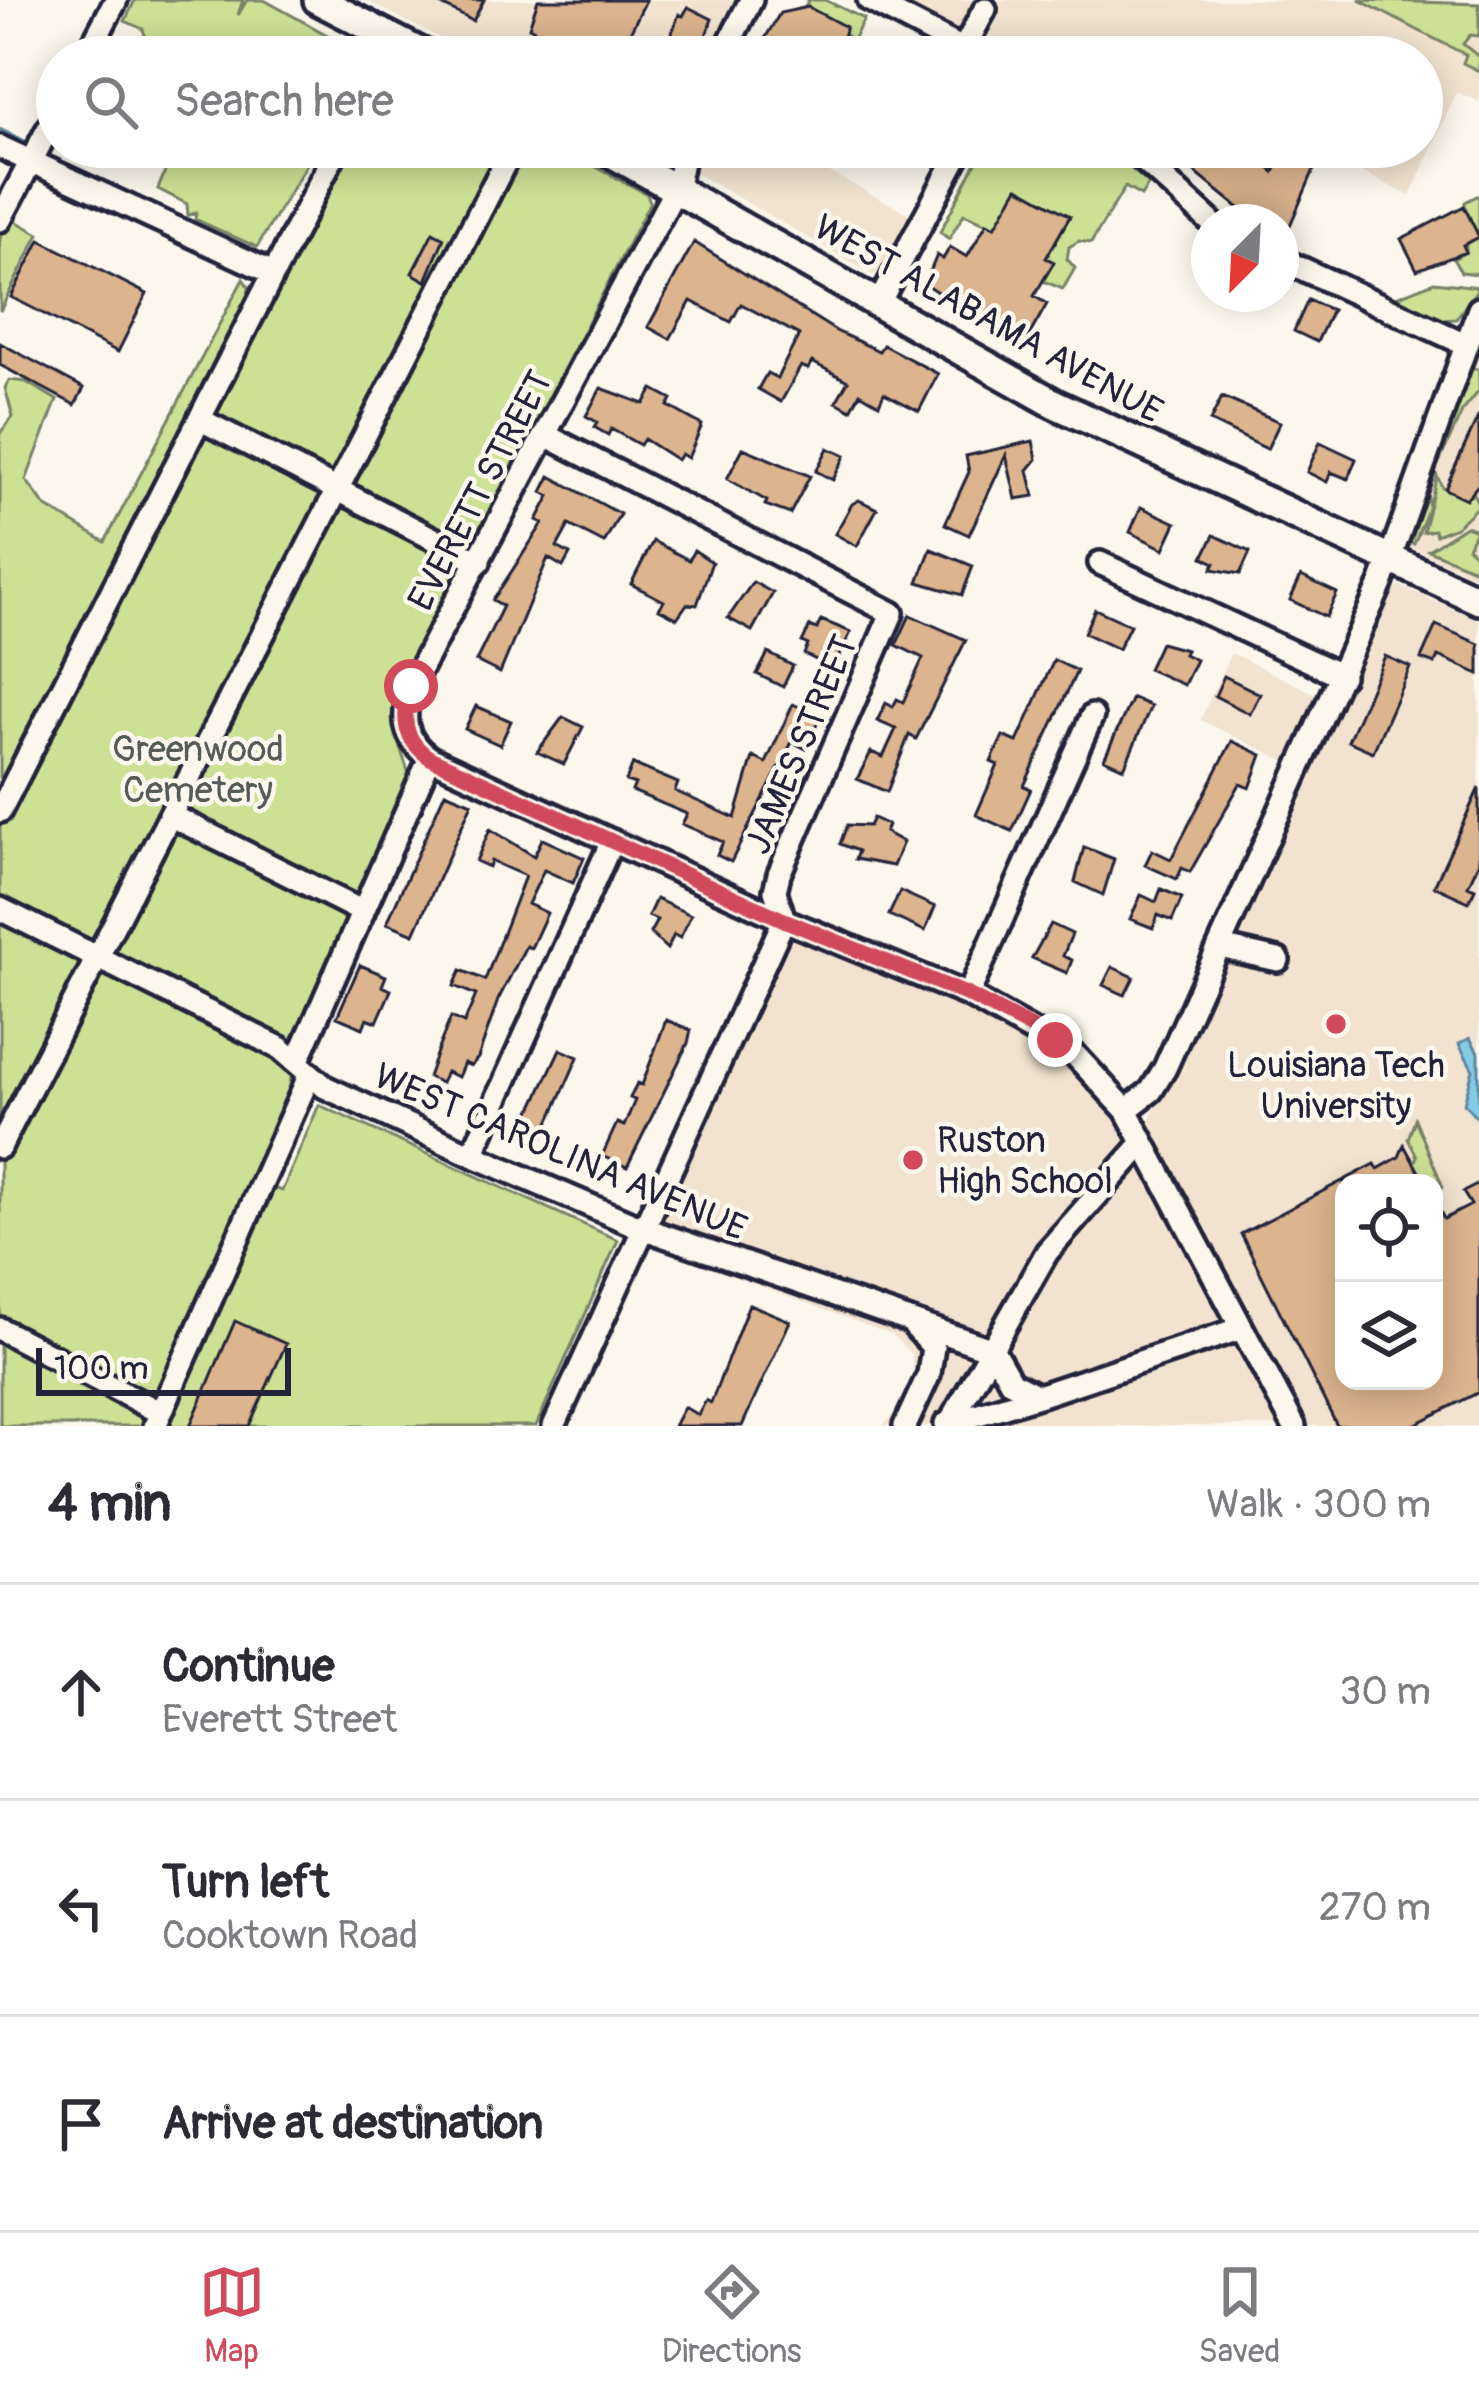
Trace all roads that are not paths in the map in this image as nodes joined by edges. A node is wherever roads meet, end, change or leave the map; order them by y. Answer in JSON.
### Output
{"nodes":[{"id":1,"x":116,"y":0,"type":"edge"},
{"id":2,"x":319,"y":0,"type":"edge"},
{"id":3,"x":751,"y":0,"type":"edge"},
{"id":4,"x":869,"y":0,"type":"edge"},
{"id":5,"x":986,"y":9,"type":"dead end"},
{"id":6,"x":97,"y":36,"type":"edge"},
{"id":7,"x":373,"y":36,"type":"edge"},
{"id":8,"x":733,"y":36,"type":"edge"},
{"id":9,"x":938,"y":36,"type":"edge"},
{"id":10,"x":977,"y":36,"type":"edge"},
{"id":11,"x":0,"y":147,"type":"edge"},
{"id":12,"x":36,"y":152,"type":"edge"},
{"id":13,"x":32,"y":160,"type":"junction"},
{"id":14,"x":36,"y":162,"type":"edge"},
{"id":15,"x":49,"y":168,"type":"edge"},
{"id":16,"x":327,"y":168,"type":"edge"},
{"id":17,"x":502,"y":168,"type":"edge"},
{"id":18,"x":641,"y":168,"type":"edge"},
{"id":19,"x":680,"y":168,"type":"edge"},
{"id":20,"x":951,"y":168,"type":"edge"},
{"id":21,"x":1152,"y":168,"type":"edge"},
{"id":22,"x":676,"y":186,"type":"junction"},
{"id":23,"x":1191,"y":204,"type":"edge"},
{"id":24,"x":0,"y":220,"type":"edge"},
{"id":25,"x":1299,"y":268,"type":"edge"},
{"id":26,"x":273,"y":273,"type":"junction"},
{"id":27,"x":880,"y":301,"type":"junction"},
{"id":28,"x":1479,"y":309,"type":"edge"},
{"id":29,"x":1466,"y":344,"type":"junction"},
{"id":30,"x":199,"y":419,"type":"junction"},
{"id":31,"x":547,"y":436,"type":"junction"},
{"id":32,"x":337,"y":491,"type":"junction"},
{"id":33,"x":1389,"y":560,"type":"junction"},
{"id":34,"x":478,"y":562,"type":"junction"},
{"id":35,"x":1100,"y":563,"type":"dead end"},
{"id":36,"x":1479,"y":600,"type":"edge"},
{"id":37,"x":1342,"y":676,"type":"junction"},
{"id":38,"x":1092,"y":716,"type":"dead end"},
{"id":39,"x":430,"y":758,"type":"junction"},
{"id":40,"x":0,"y":812,"type":"edge"},
{"id":41,"x":172,"y":816,"type":"junction"},
{"id":42,"x":612,"y":841,"type":"junction"},
{"id":43,"x":0,"y":910,"type":"edge"},
{"id":44,"x":363,"y":912,"type":"junction"},
{"id":45,"x":784,"y":920,"type":"junction"},
{"id":46,"x":1220,"y":947,"type":"junction"},
{"id":47,"x":97,"y":959,"type":"junction"},
{"id":48,"x":1278,"y":959,"type":"dead end"},
{"id":49,"x":968,"y":995,"type":"junction"},
{"id":50,"x":304,"y":1067,"type":"junction"},
{"id":51,"x":1126,"y":1110,"type":"junction"},
{"id":52,"x":1142,"y":1144,"type":"junction"},
{"id":53,"x":0,"y":1147,"type":"edge"},
{"id":54,"x":472,"y":1155,"type":"junction"},
{"id":55,"x":642,"y":1228,"type":"junction"},
{"id":56,"x":909,"y":1321,"type":"junction"},
{"id":57,"x":1242,"y":1328,"type":"junction"},
{"id":58,"x":0,"y":1329,"type":"edge"},
{"id":59,"x":993,"y":1350,"type":"junction"},
{"id":60,"x":1037,"y":1396,"type":"junction"},
{"id":61,"x":158,"y":1419,"type":"edge"},
{"id":62,"x":945,"y":1424,"type":"edge"},
{"id":63,"x":554,"y":1426,"type":"edge"},
{"id":64,"x":905,"y":1426,"type":"edge"},
{"id":65,"x":1294,"y":1426,"type":"edge"}],
"edges":[{"from":1,"to":6,"type":"street"},
{"from":2,"to":7,"type":"main road"},
{"from":3,"to":8,"type":"street"},
{"from":4,"to":9,"type":"street"},
{"from":5,"to":10,"type":"street"},
{"from":11,"to":13,"type":"street"},
{"from":12,"to":13,"type":"street"},
{"from":13,"to":14,"type":"street"},
{"from":13,"to":24,"type":"street"},
{"from":15,"to":26,"type":"street"},
{"from":16,"to":26,"type":"street"},
{"from":17,"to":32,"type":"street"},
{"from":18,"to":22,"type":"main road","name":"WEST ALABAMA AVENUE"},
{"from":19,"to":22,"type":"street","name":"EVERETT STREET"},
{"from":20,"to":27,"type":"street"},
{"from":21,"to":23,"type":"street"},
{"from":22,"to":27,"type":"main road","name":"WEST ALABAMA AVENUE"},
{"from":22,"to":31,"type":"street","name":"EVERETT STREET"},
{"from":25,"to":29,"type":"street"},
{"from":26,"to":30,"type":"street"},
{"from":27,"to":33,"type":"main road","name":"WEST ALABAMA AVENUE"},
{"from":28,"to":29,"type":"street"},
{"from":29,"to":33,"type":"street"},
{"from":30,"to":32,"type":"street"},
{"from":30,"to":40,"type":"street"},
{"from":31,"to":34,"type":"street","name":"EVERETT STREET"},
{"from":31,"to":45,"type":"street","name":"JAMES STREET"},
{"from":32,"to":34,"type":"street"},
{"from":32,"to":41,"type":"street"},
{"from":33,"to":36,"type":"main road","name":"WEST ALABAMA AVENUE"},
{"from":33,"to":37,"type":"street"},
{"from":34,"to":39,"type":"street","name":"EVERETT STREET"},
{"from":35,"to":37,"type":"street"},
{"from":37,"to":46,"type":"street"},
{"from":38,"to":49,"type":"street"},
{"from":39,"to":42,"type":"street"},
{"from":39,"to":44,"type":"street"},
{"from":41,"to":44,"type":"street"},
{"from":41,"to":47,"type":"street"},
{"from":42,"to":45,"type":"street"},
{"from":42,"to":54,"type":"street"},
{"from":43,"to":47,"type":"street","name":"WEST CAROLINA AVENUE"},
{"from":44,"to":50,"type":"street"},
{"from":45,"to":49,"type":"street"},
{"from":45,"to":55,"type":"street","name":"JAMES STREET"},
{"from":46,"to":48,"type":"street"},
{"from":46,"to":51,"type":"street"},
{"from":47,"to":50,"type":"street","name":"WEST CAROLINA AVENUE"},
{"from":47,"to":53,"type":"street"},
{"from":49,"to":51,"type":"street"},
{"from":50,"to":54,"type":"street","name":"WEST CAROLINA AVENUE"},
{"from":50,"to":61,"type":"street"},
{"from":51,"to":52,"type":"street"},
{"from":52,"to":57,"type":"street"},
{"from":52,"to":59,"type":"street"},
{"from":54,"to":55,"type":"street","name":"WEST CAROLINA AVENUE"},
{"from":55,"to":56,"type":"street","name":"WEST CAROLINA AVENUE"},
{"from":55,"to":63,"type":"street","name":"JAMES STREET"},
{"from":56,"to":59,"type":"street","name":"WEST CAROLINA AVENUE"},
{"from":56,"to":64,"type":"street"},
{"from":57,"to":60,"type":"street"},
{"from":57,"to":65,"type":"street"},
{"from":58,"to":61,"type":"street"},
{"from":59,"to":60,"type":"street","name":"WEST CAROLINA AVENUE"},
{"from":59,"to":62,"type":"street"},
{"from":60,"to":62,"type":"street"}]}
